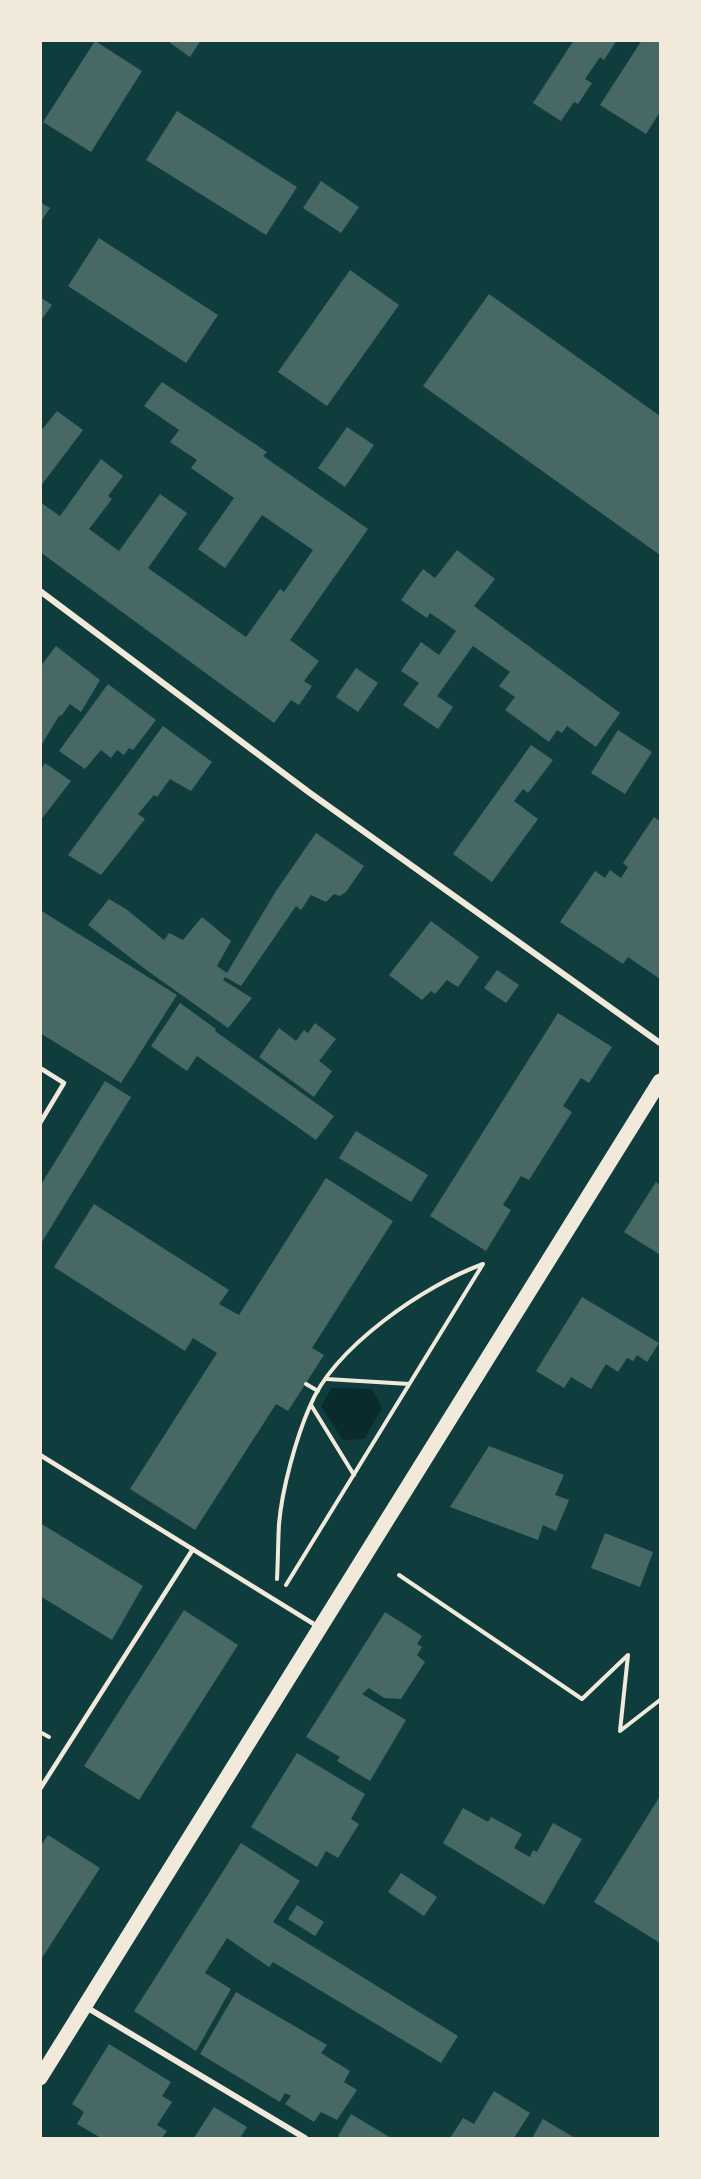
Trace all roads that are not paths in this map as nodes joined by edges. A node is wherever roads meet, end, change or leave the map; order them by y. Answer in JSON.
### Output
{"nodes":[{"id":1,"x":40,"y":591,"type":"edge"},
{"id":2,"x":660,"y":1043,"type":"edge"},
{"id":3,"x":40,"y":1068,"type":"edge"},
{"id":4,"x":660,"y":1081,"type":"edge"},
{"id":5,"x":40,"y":1124,"type":"edge"},
{"id":6,"x":40,"y":1455,"type":"edge"},
{"id":7,"x":193,"y":1549,"type":"junction"},
{"id":8,"x":320,"y":1628,"type":"junction"},
{"id":9,"x":40,"y":1789,"type":"edge"},
{"id":10,"x":86,"y":2007,"type":"junction"},
{"id":11,"x":40,"y":2078,"type":"edge"},
{"id":12,"x":305,"y":2139,"type":"edge"}],
"edges":[{"from":1,"to":2,"type":"street"},
{"from":3,"to":5,"type":"lane"},
{"from":4,"to":8,"type":"main road"},
{"from":6,"to":7,"type":"lane"},
{"from":7,"to":8,"type":"lane"},
{"from":7,"to":9,"type":"lane"},
{"from":8,"to":10,"type":"main road"},
{"from":10,"to":11,"type":"main road"},
{"from":10,"to":12,"type":"street"}]}
